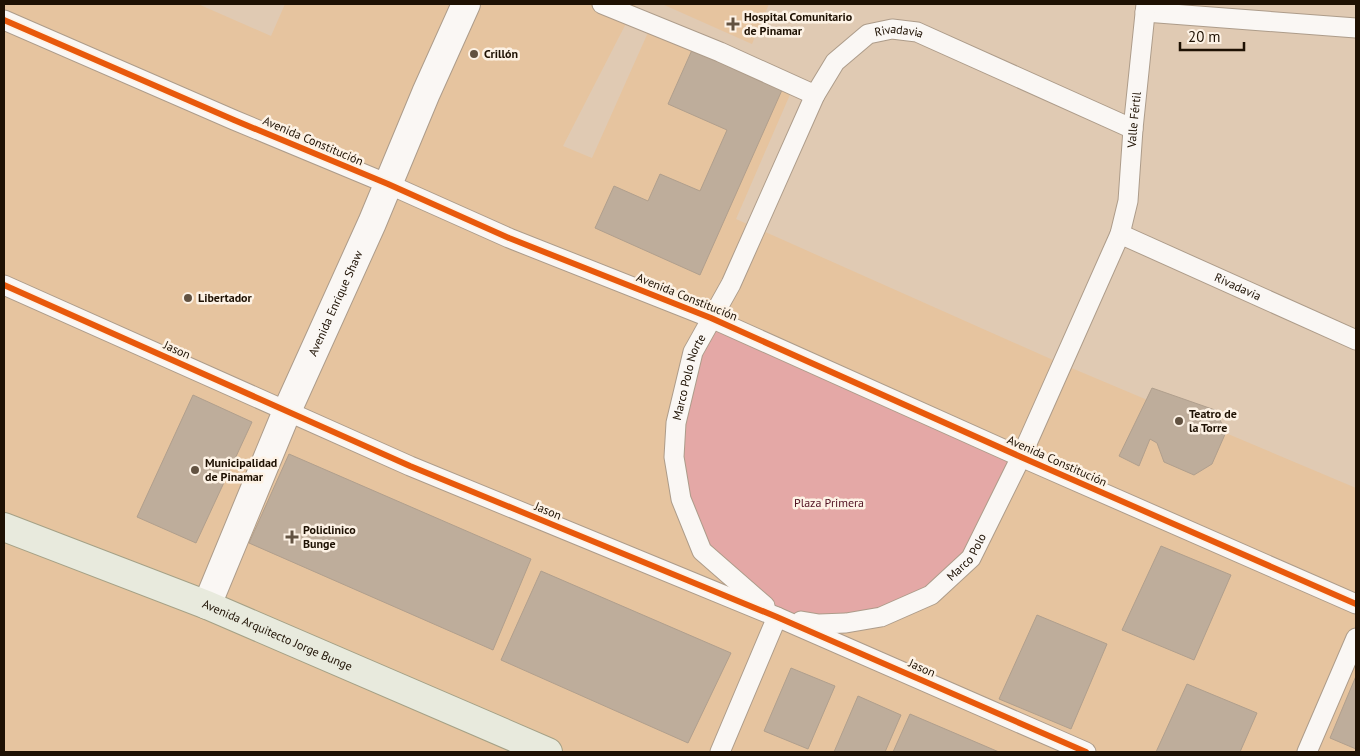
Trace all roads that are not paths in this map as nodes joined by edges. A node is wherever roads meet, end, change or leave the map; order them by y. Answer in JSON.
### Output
{"nodes":[{"id":1,"x":466,"y":4,"type":"edge"},
{"id":2,"x":602,"y":4,"type":"edge"},
{"id":3,"x":1146,"y":8,"type":"edge"},
{"id":4,"x":4,"y":20,"type":"edge"},
{"id":5,"x":1356,"y":28,"type":"edge"},
{"id":6,"x":815,"y":94,"type":"junction"},
{"id":7,"x":1133,"y":129,"type":"junction"},
{"id":8,"x":388,"y":184,"type":"junction"},
{"id":9,"x":1120,"y":234,"type":"junction"},
{"id":10,"x":4,"y":286,"type":"edge"},
{"id":11,"x":711,"y":318,"type":"junction"},
{"id":12,"x":1356,"y":340,"type":"edge"},
{"id":13,"x":287,"y":411,"type":"junction"},
{"id":14,"x":1021,"y":458,"type":"junction"},
{"id":15,"x":4,"y":527,"type":"edge"},
{"id":16,"x":1356,"y":604,"type":"edge"},
{"id":17,"x":207,"y":605,"type":"junction"},
{"id":18,"x":777,"y":617,"type":"junction"},
{"id":19,"x":1356,"y":638,"type":"edge"},
{"id":20,"x":548,"y":752,"type":"edge"},
{"id":21,"x":720,"y":752,"type":"edge"},
{"id":22,"x":1086,"y":752,"type":"edge"},
{"id":23,"x":1307,"y":752,"type":"edge"}],
"edges":[{"from":1,"to":8,"type":"main road","name":"Avenida Enrique Shaw"},
{"from":2,"to":6,"type":"street"},
{"from":3,"to":5,"type":"street"},
{"from":3,"to":7,"type":"street","name":"Valle Fértil"},
{"from":4,"to":8,"type":"street","name":"Avenida Constitución"},
{"from":6,"to":7,"type":"street","name":"Rivadavia"},
{"from":6,"to":11,"type":"street","name":"Marco Polo Norte"},
{"from":7,"to":9,"type":"street","name":"Valle Fértil"},
{"from":8,"to":11,"type":"street","name":"Avenida Constitución"},
{"from":8,"to":13,"type":"main road","name":"Avenida Enrique Shaw"},
{"from":9,"to":12,"type":"street","name":"Rivadavia"},
{"from":9,"to":14,"type":"street","name":"Marco Polo"},
{"from":10,"to":13,"type":"street","name":"Jason"},
{"from":11,"to":14,"type":"street","name":"Avenida Constitución"},
{"from":11,"to":18,"type":"street","name":"Marco Polo Norte"},
{"from":13,"to":17,"type":"main road","name":"Avenida Enrique Shaw"},
{"from":13,"to":18,"type":"street","name":"Jason"},
{"from":14,"to":16,"type":"street","name":"Avenida Constitución"},
{"from":14,"to":18,"type":"street","name":"Marco Polo"},
{"from":15,"to":17,"type":"main road","name":"Avenida Arquitecto Jorge Bunge"},
{"from":17,"to":20,"type":"main road","name":"Avenida Arquitecto Jorge Bunge"},
{"from":18,"to":21,"type":"street"},
{"from":18,"to":22,"type":"street","name":"Jason"},
{"from":19,"to":23,"type":"street"}]}
